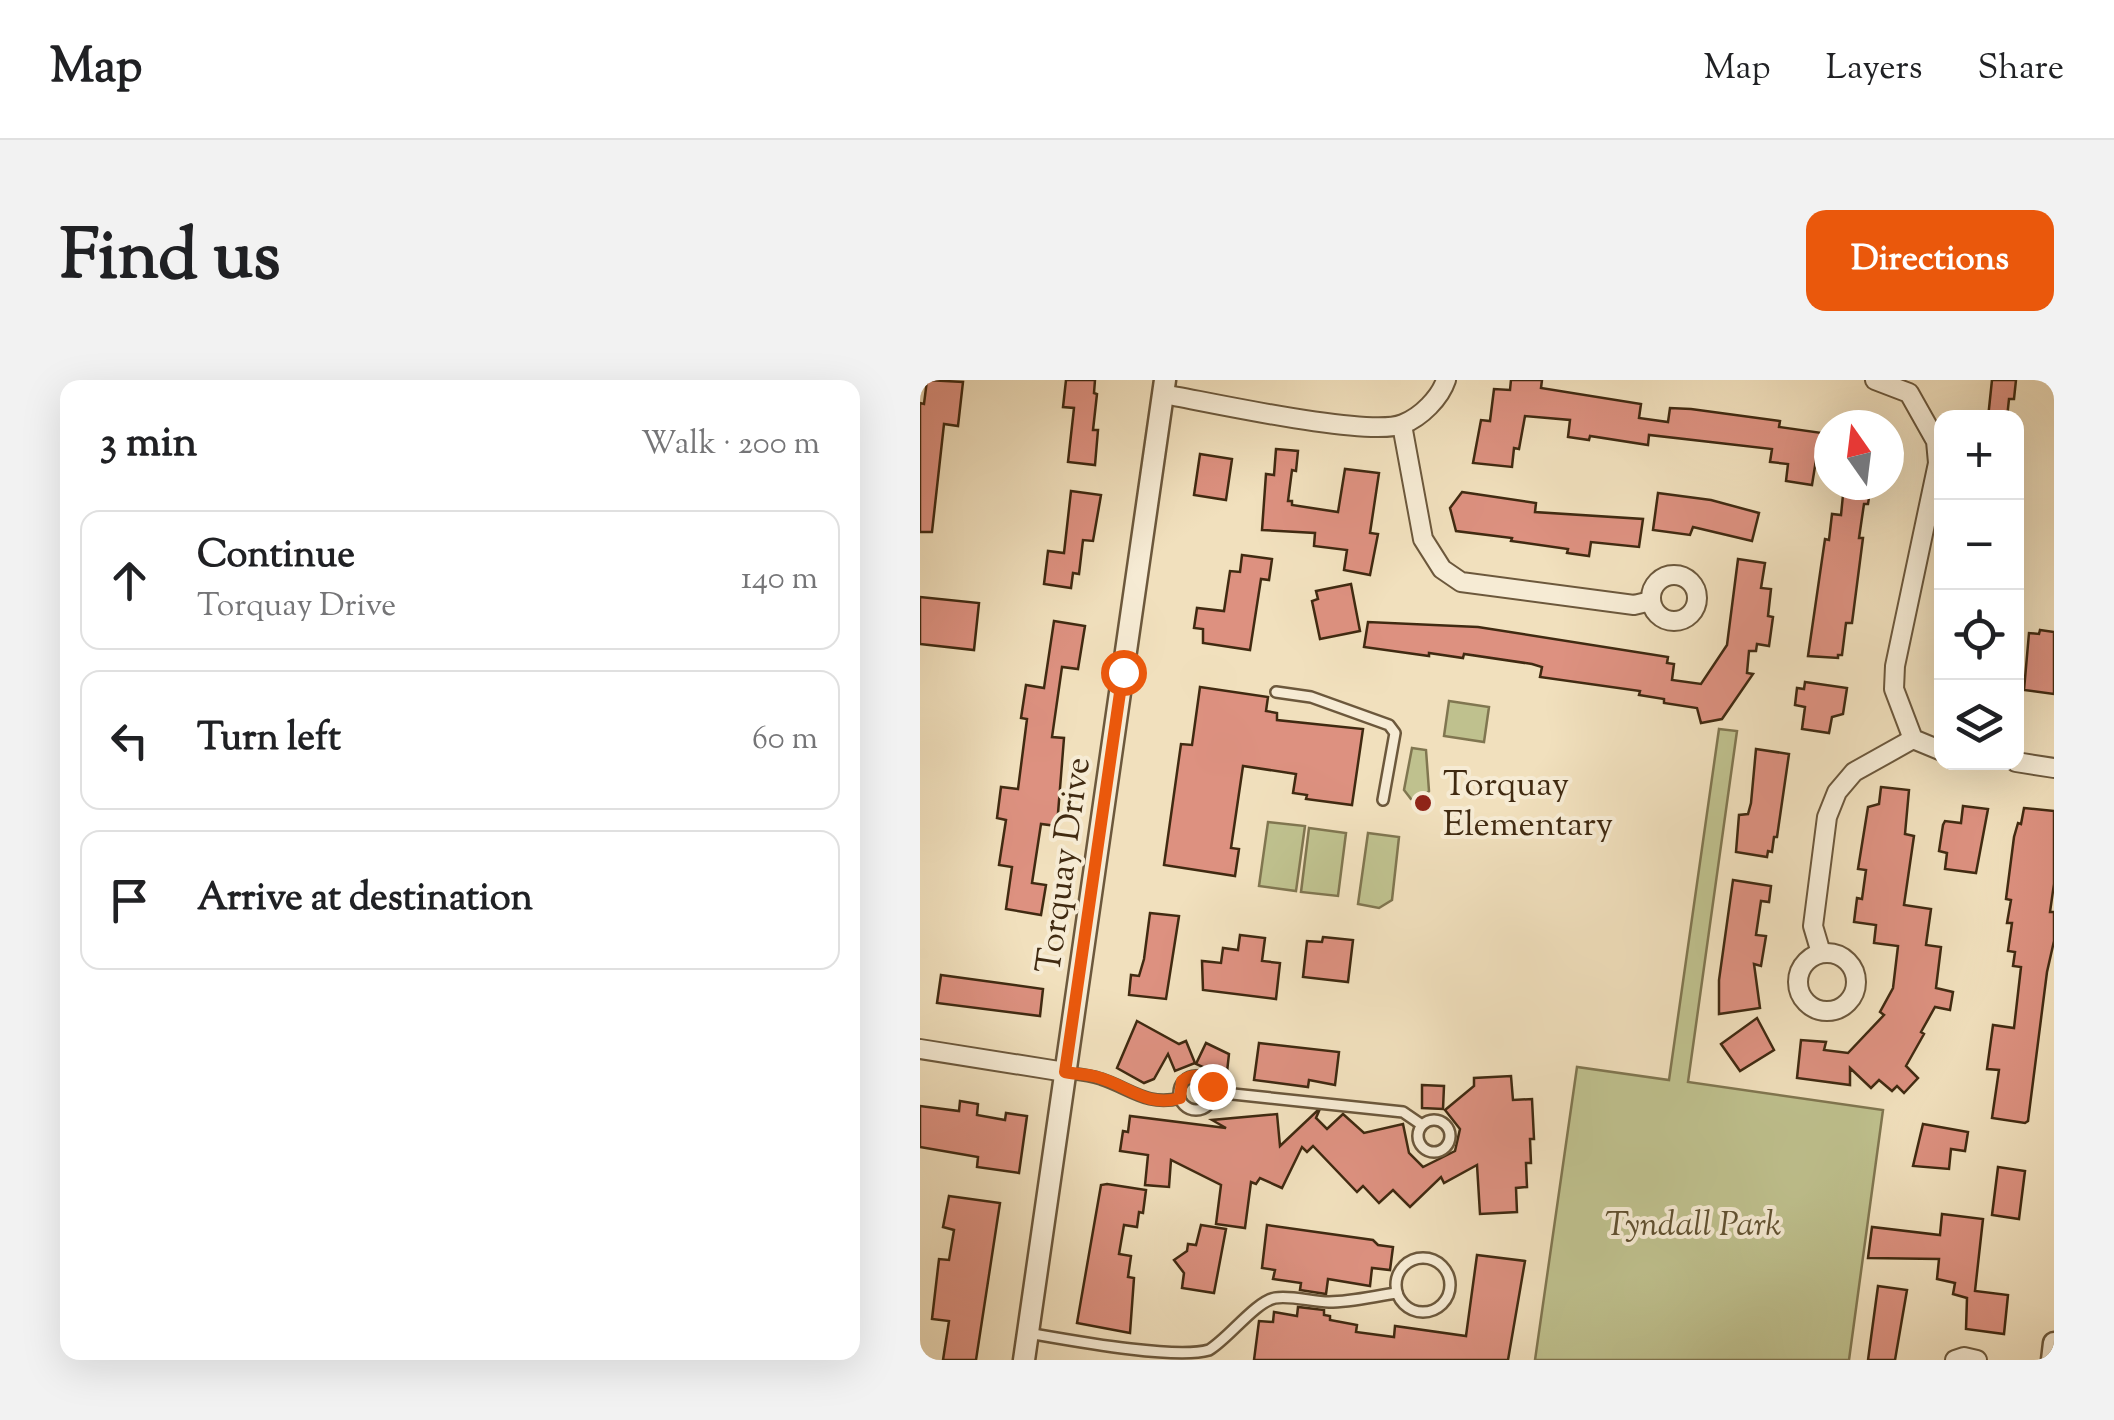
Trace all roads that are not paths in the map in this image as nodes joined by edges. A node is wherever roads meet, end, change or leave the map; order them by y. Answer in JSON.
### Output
{"nodes":[{"id":1,"x":1446,"y":380,"type":"edge"},
{"id":2,"x":1876,"y":380,"type":"edge"},
{"id":3,"x":1164,"y":387,"type":"edge"},
{"id":4,"x":1402,"y":425,"type":"junction"},
{"id":5,"x":1651,"y":601,"type":"dead end"},
{"id":6,"x":1276,"y":692,"type":"dead end"},
{"id":7,"x":1912,"y":739,"type":"junction"},
{"id":8,"x":1934,"y":748,"type":"edge"},
{"id":9,"x":2024,"y":763,"type":"edge"},
{"id":10,"x":2054,"y":768,"type":"edge"},
{"id":11,"x":1383,"y":800,"type":"dead end"},
{"id":12,"x":1821,"y":954,"type":"dead end"},
{"id":13,"x":920,"y":1048,"type":"edge"},
{"id":14,"x":1065,"y":1072,"type":"junction"},
{"id":15,"x":1214,"y":1092,"type":"junction"},
{"id":16,"x":1180,"y":1098,"type":"junction"},
{"id":17,"x":1422,"y":1125,"type":"dead end"},
{"id":18,"x":1397,"y":1293,"type":"junction"},
{"id":19,"x":1028,"y":1333,"type":"junction"},
{"id":20,"x":2054,"y":1343,"type":"edge"},
{"id":21,"x":1024,"y":1360,"type":"edge"},
{"id":22,"x":1954,"y":1360,"type":"edge"},
{"id":23,"x":1976,"y":1360,"type":"edge"},
{"id":24,"x":2052,"y":1360,"type":"edge"}],
"edges":[{"from":1,"to":4,"type":"street"},
{"from":2,"to":7,"type":"street"},
{"from":3,"to":4,"type":"street"},
{"from":3,"to":14,"type":"street","name":"Torquay Drive"},
{"from":4,"to":5,"type":"street"},
{"from":6,"to":11,"type":"lane"},
{"from":7,"to":8,"type":"street"},
{"from":7,"to":12,"type":"street"},
{"from":9,"to":10,"type":"street"},
{"from":13,"to":14,"type":"street"},
{"from":14,"to":16,"type":"lane"},
{"from":14,"to":19,"type":"street","name":"Torquay Drive"},
{"from":15,"to":16,"type":"lane"},
{"from":15,"to":16,"type":"lane"},
{"from":15,"to":17,"type":"lane"},
{"from":18,"to":18,"type":"lane"},
{"from":18,"to":19,"type":"lane"},
{"from":19,"to":21,"type":"street","name":"Torquay Drive"},
{"from":20,"to":24,"type":"street"},
{"from":22,"to":23,"type":"street"}]}
